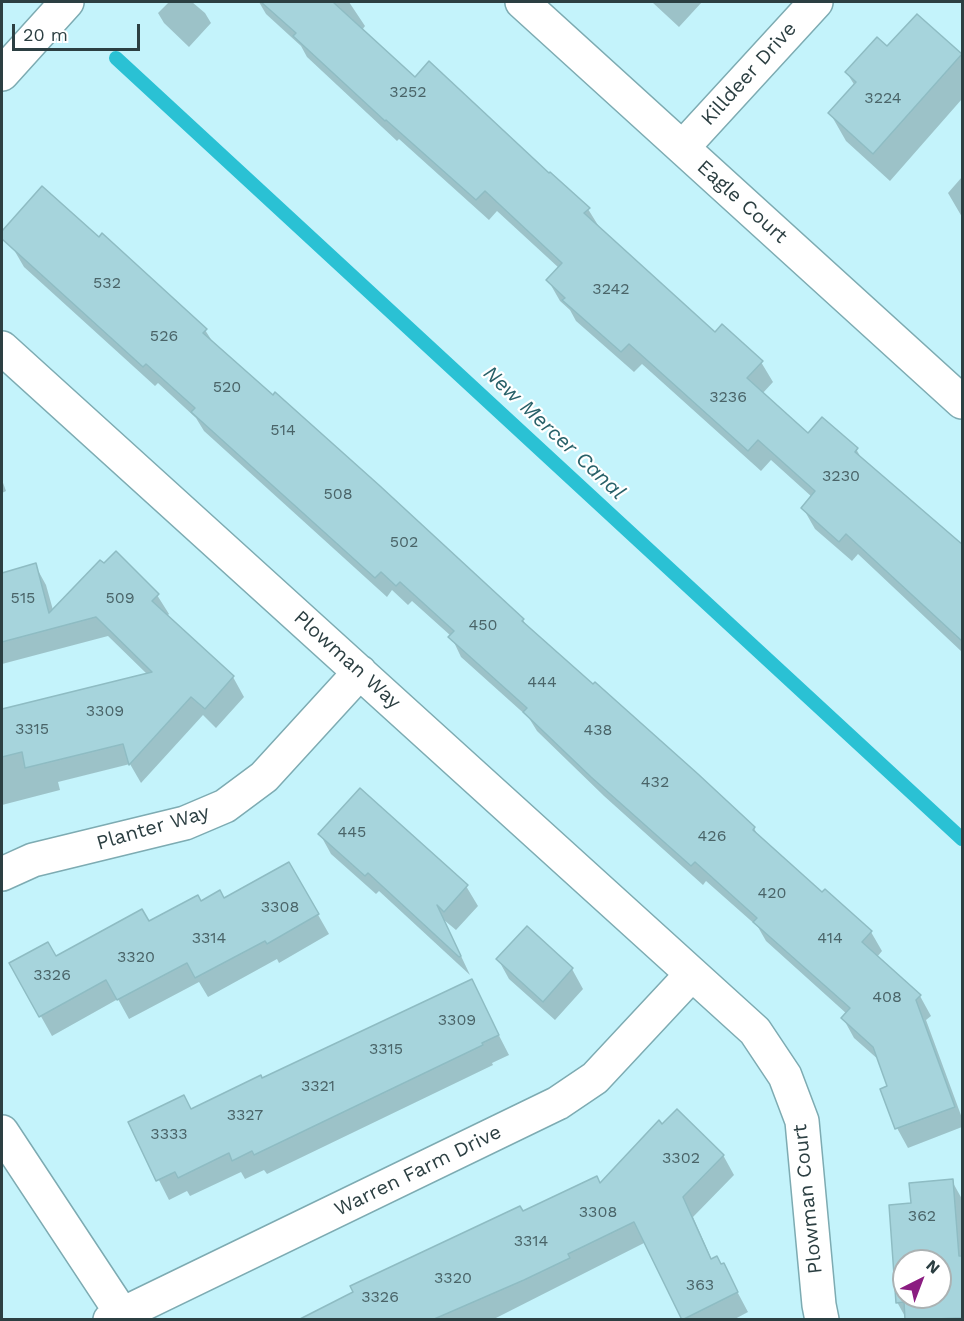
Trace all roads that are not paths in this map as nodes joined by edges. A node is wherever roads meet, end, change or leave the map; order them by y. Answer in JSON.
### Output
{"nodes":[{"id":1,"x":67,"y":2,"type":"edge"},
{"id":2,"x":522,"y":2,"type":"edge"},
{"id":3,"x":816,"y":2,"type":"edge"},
{"id":4,"x":2,"y":74,"type":"edge"},
{"id":5,"x":683,"y":147,"type":"junction"},
{"id":6,"x":2,"y":348,"type":"edge"},
{"id":7,"x":963,"y":402,"type":"edge"},
{"id":8,"x":360,"y":672,"type":"junction"},
{"id":9,"x":2,"y":874,"type":"edge"},
{"id":10,"x":692,"y":974,"type":"junction"},
{"id":11,"x":2,"y":1132,"type":"edge"},
{"id":12,"x":120,"y":1318,"type":"edge"},
{"id":13,"x":822,"y":1320,"type":"edge"}],
"edges":[{"from":1,"to":4,"type":"street"},
{"from":2,"to":5,"type":"street","name":"Eagle Court"},
{"from":3,"to":5,"type":"street","name":"Killdeer Drive"},
{"from":5,"to":7,"type":"street","name":"Eagle Court"},
{"from":6,"to":8,"type":"street","name":"Plowman Way"},
{"from":8,"to":9,"type":"street","name":"Planter Way"},
{"from":8,"to":10,"type":"street","name":"Plowman Way"},
{"from":10,"to":12,"type":"street","name":"Warren Farm Drive"},
{"from":10,"to":13,"type":"street","name":"Plowman Court"},
{"from":11,"to":12,"type":"street"}]}
